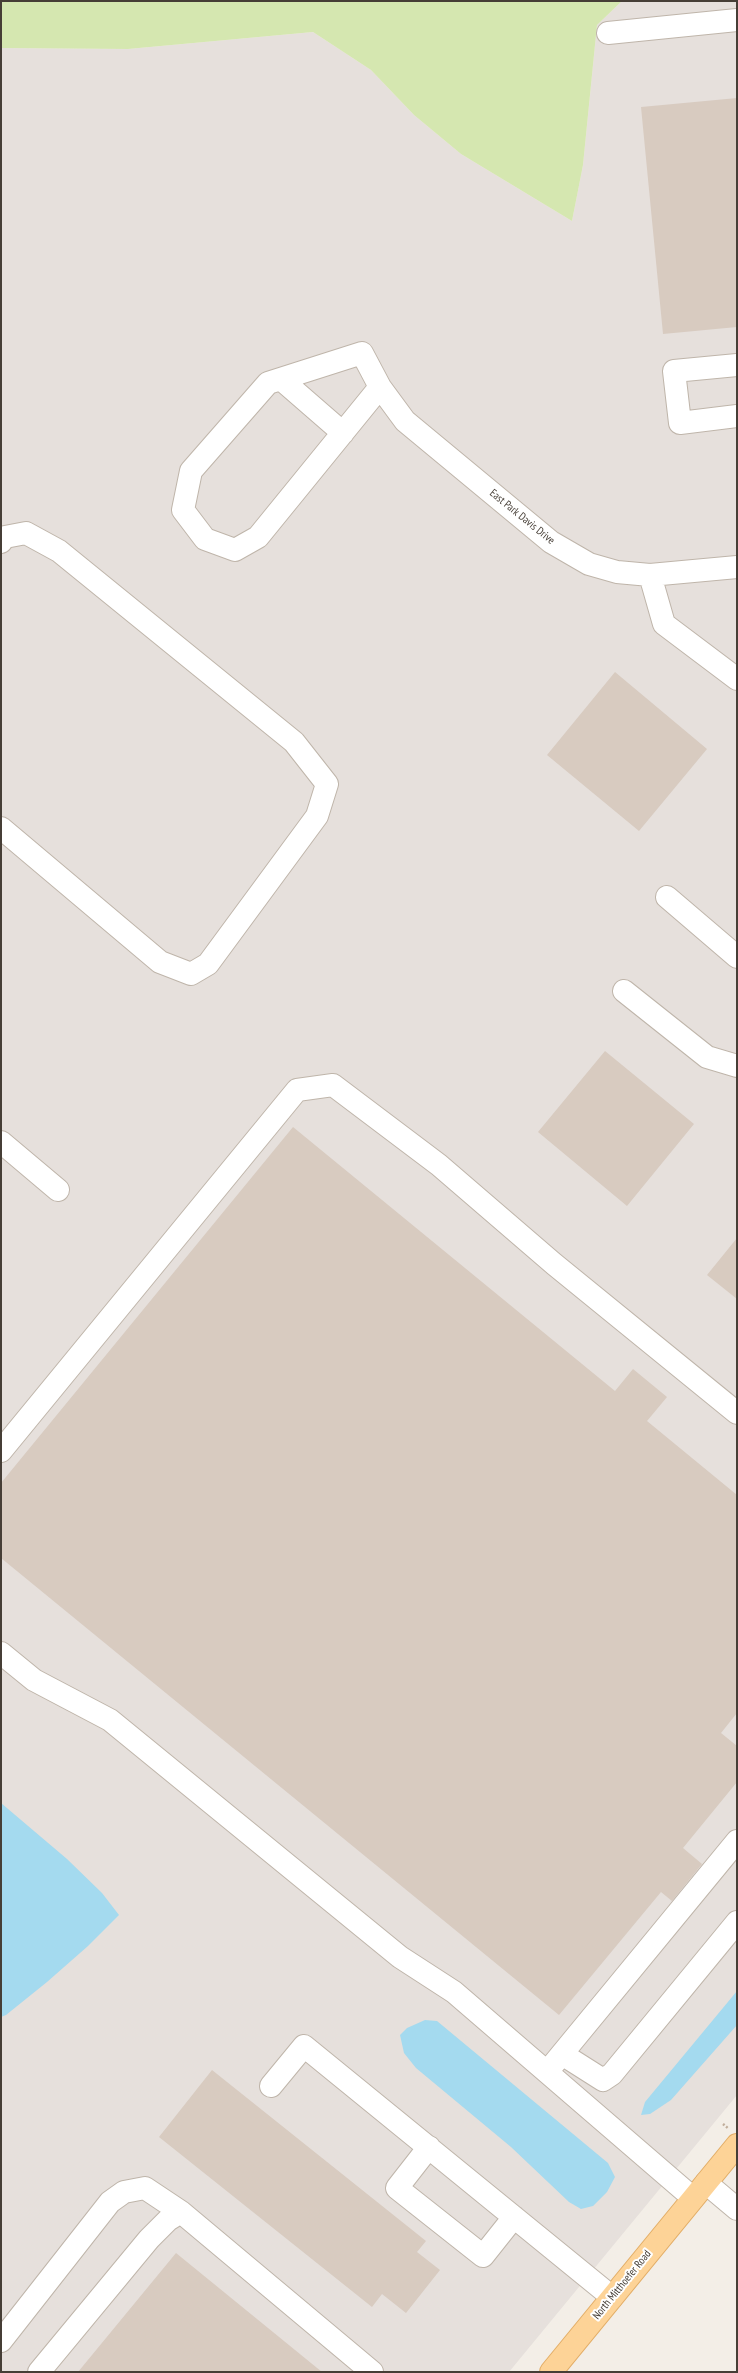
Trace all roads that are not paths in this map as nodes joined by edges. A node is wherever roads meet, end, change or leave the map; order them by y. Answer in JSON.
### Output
{"nodes":[{"id":1,"x":737,"y":20,"type":"edge"},
{"id":2,"x":608,"y":33,"type":"dead end"},
{"id":3,"x":737,"y":365,"type":"edge"},
{"id":4,"x":282,"y":380,"type":"junction"},
{"id":5,"x":380,"y":386,"type":"junction"},
{"id":6,"x":737,"y":416,"type":"edge"},
{"id":7,"x":343,"y":433,"type":"junction"},
{"id":8,"x":1,"y":542,"type":"edge"},
{"id":9,"x":737,"y":567,"type":"edge"},
{"id":10,"x":650,"y":575,"type":"junction"},
{"id":11,"x":737,"y":679,"type":"edge"},
{"id":12,"x":1,"y":828,"type":"edge"},
{"id":13,"x":667,"y":897,"type":"dead end"},
{"id":14,"x":737,"y":957,"type":"edge"},
{"id":15,"x":624,"y":991,"type":"dead end"},
{"id":16,"x":737,"y":1066,"type":"edge"},
{"id":17,"x":1,"y":1142,"type":"edge"},
{"id":18,"x":58,"y":1190,"type":"dead end"},
{"id":19,"x":737,"y":1413,"type":"edge"},
{"id":20,"x":1,"y":1451,"type":"edge"},
{"id":21,"x":1,"y":1653,"type":"edge"},
{"id":22,"x":737,"y":1841,"type":"edge"},
{"id":23,"x":737,"y":1922,"type":"edge"},
{"id":24,"x":562,"y":2054,"type":"junction"},
{"id":25,"x":547,"y":2072,"type":"junction"},
{"id":26,"x":271,"y":2086,"type":"dead end"},
{"id":27,"x":737,"y":2145,"type":"edge"},
{"id":28,"x":429,"y":2147,"type":"junction"},
{"id":29,"x":700,"y":2190,"type":"junction"},
{"id":30,"x":737,"y":2208,"type":"edge"},
{"id":31,"x":181,"y":2212,"type":"junction"},
{"id":32,"x":514,"y":2217,"type":"junction"},
{"id":33,"x":612,"y":2297,"type":"junction"},
{"id":34,"x":1,"y":2341,"type":"edge"},
{"id":35,"x":39,"y":2372,"type":"edge"},
{"id":36,"x":372,"y":2372,"type":"edge"},
{"id":37,"x":551,"y":2372,"type":"edge"}],
"edges":[{"from":1,"to":2,"type":"street"},
{"from":3,"to":6,"type":"street"},
{"from":4,"to":5,"type":"street","name":"East Park Davis Drive"},
{"from":4,"to":7,"type":"street"},
{"from":4,"to":7,"type":"street"},
{"from":5,"to":7,"type":"street"},
{"from":5,"to":10,"type":"street","name":"East Park Davis Drive"},
{"from":8,"to":12,"type":"street"},
{"from":9,"to":10,"type":"street","name":"East Park Davis Drive"},
{"from":10,"to":11,"type":"street"},
{"from":13,"to":14,"type":"street"},
{"from":15,"to":16,"type":"street"},
{"from":17,"to":18,"type":"street"},
{"from":19,"to":20,"type":"street"},
{"from":21,"to":25,"type":"street"},
{"from":22,"to":24,"type":"street"},
{"from":23,"to":24,"type":"street"},
{"from":24,"to":25,"type":"street"},
{"from":25,"to":29,"type":"street"},
{"from":26,"to":28,"type":"street"},
{"from":27,"to":29,"type":"main road","name":"North Mitthoefer Road"},
{"from":28,"to":32,"type":"street"},
{"from":28,"to":32,"type":"street"},
{"from":29,"to":30,"type":"street"},
{"from":29,"to":33,"type":"main road","name":"North Mitthoefer Road"},
{"from":31,"to":34,"type":"street"},
{"from":31,"to":35,"type":"street"},
{"from":31,"to":36,"type":"street"},
{"from":32,"to":33,"type":"street"},
{"from":33,"to":37,"type":"main road","name":"North Mitthoefer Road"}]}
